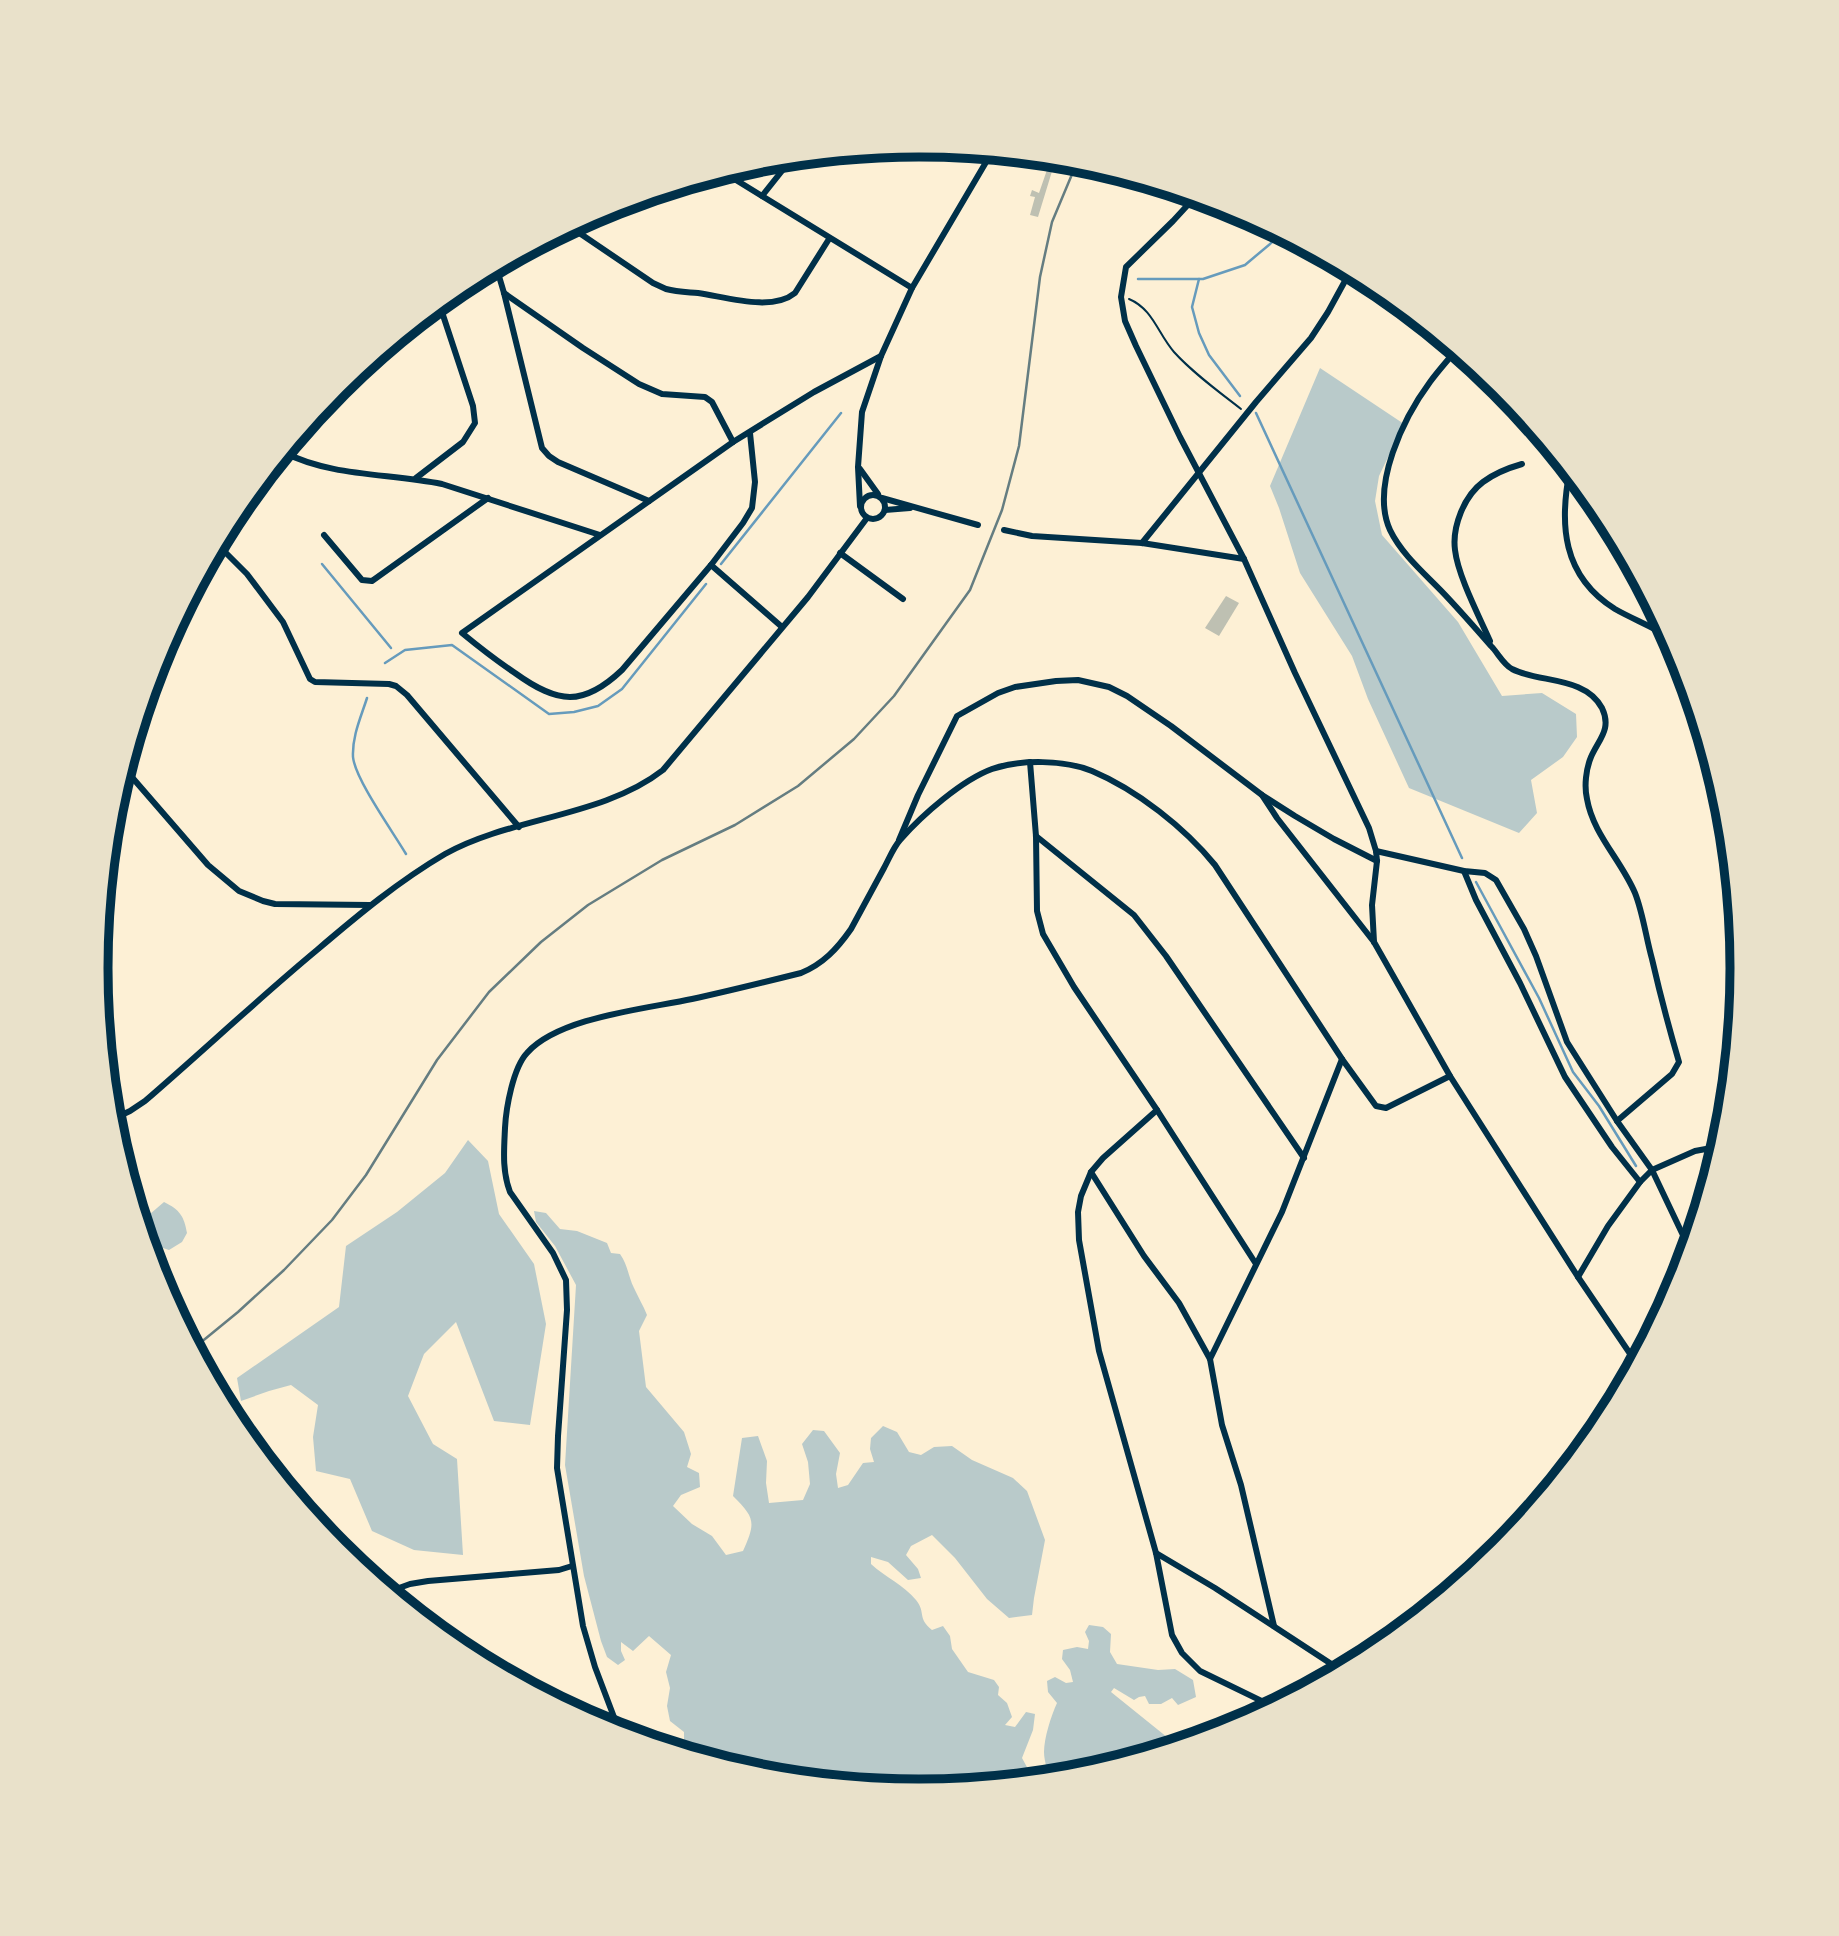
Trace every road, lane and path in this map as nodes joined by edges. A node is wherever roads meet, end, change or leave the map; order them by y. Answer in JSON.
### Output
{"nodes":[{"id":1,"x":987,"y":160,"type":"edge"},
{"id":2,"x":784,"y":169,"type":"edge"},
{"id":3,"x":734,"y":179,"type":"edge"},
{"id":4,"x":762,"y":197,"type":"junction"},
{"id":5,"x":1189,"y":203,"type":"edge"},
{"id":6,"x":579,"y":233,"type":"edge"},
{"id":7,"x":830,"y":239,"type":"junction"},
{"id":8,"x":499,"y":275,"type":"edge"},
{"id":9,"x":1346,"y":279,"type":"edge"},
{"id":10,"x":912,"y":288,"type":"junction"},
{"id":11,"x":505,"y":293,"type":"junction"},
{"id":12,"x":1121,"y":297,"type":"junction"},
{"id":13,"x":442,"y":313,"type":"edge"},
{"id":14,"x":881,"y":356,"type":"junction"},
{"id":15,"x":1451,"y":356,"type":"edge"},
{"id":16,"x":1246,"y":413,"type":"junction"},
{"id":17,"x":750,"y":433,"type":"junction"},
{"id":18,"x":733,"y":442,"type":"junction"},
{"id":19,"x":291,"y":455,"type":"edge"},
{"id":20,"x":1522,"y":464,"type":"dead end"},
{"id":21,"x":858,"y":467,"type":"junction"},
{"id":22,"x":1199,"y":473,"type":"junction"},
{"id":23,"x":416,"y":478,"type":"junction"},
{"id":24,"x":1568,"y":481,"type":"edge"},
{"id":25,"x":881,"y":497,"type":"junction"},
{"id":26,"x":488,"y":498,"type":"junction"},
{"id":27,"x":649,"y":501,"type":"junction"},
{"id":28,"x":860,"y":506,"type":"junction"},
{"id":29,"x":915,"y":508,"type":"junction"},
{"id":30,"x":885,"y":510,"type":"junction"},
{"id":31,"x":867,"y":518,"type":"junction"},
{"id":32,"x":978,"y":525,"type":"dead end"},
{"id":33,"x":1004,"y":530,"type":"dead end"},
{"id":34,"x":600,"y":535,"type":"junction"},
{"id":35,"x":324,"y":536,"type":"dead end"},
{"id":36,"x":1142,"y":543,"type":"junction"},
{"id":37,"x":224,"y":551,"type":"edge"},
{"id":38,"x":840,"y":553,"type":"junction"},
{"id":39,"x":1244,"y":559,"type":"junction"},
{"id":40,"x":711,"y":565,"type":"junction"},
{"id":41,"x":903,"y":599,"type":"dead end"},
{"id":42,"x":782,"y":627,"type":"junction"},
{"id":43,"x":1657,"y":632,"type":"edge"},
{"id":44,"x":1492,"y":646,"type":"junction"},
{"id":45,"x":1030,"y":762,"type":"junction"},
{"id":46,"x":132,"y":777,"type":"edge"},
{"id":47,"x":1262,"y":795,"type":"junction"},
{"id":48,"x":519,"y":827,"type":"junction"},
{"id":49,"x":1036,"y":836,"type":"junction"},
{"id":50,"x":898,"y":842,"type":"junction"},
{"id":51,"x":1376,"y":850,"type":"junction"},
{"id":52,"x":1377,"y":861,"type":"junction"},
{"id":53,"x":1464,"y":872,"type":"junction"},
{"id":54,"x":370,"y":905,"type":"junction"},
{"id":55,"x":1374,"y":942,"type":"junction"},
{"id":56,"x":1342,"y":1059,"type":"junction"},
{"id":57,"x":1450,"y":1076,"type":"junction"},
{"id":58,"x":1157,"y":1110,"type":"junction"},
{"id":59,"x":122,"y":1114,"type":"edge"},
{"id":60,"x":1617,"y":1121,"type":"junction"},
{"id":61,"x":1710,"y":1148,"type":"edge"},
{"id":62,"x":1304,"y":1158,"type":"junction"},
{"id":63,"x":1652,"y":1170,"type":"junction"},
{"id":64,"x":1091,"y":1172,"type":"junction"},
{"id":65,"x":1640,"y":1182,"type":"junction"},
{"id":66,"x":1684,"y":1237,"type":"edge"},
{"id":67,"x":1256,"y":1264,"type":"junction"},
{"id":68,"x":1578,"y":1277,"type":"junction"},
{"id":69,"x":1632,"y":1356,"type":"edge"},
{"id":70,"x":1210,"y":1359,"type":"junction"},
{"id":71,"x":1156,"y":1553,"type":"junction"},
{"id":72,"x":572,"y":1566,"type":"junction"},
{"id":73,"x":398,"y":1588,"type":"edge"},
{"id":74,"x":1273,"y":1626,"type":"junction"},
{"id":75,"x":1333,"y":1665,"type":"edge"},
{"id":76,"x":1264,"y":1702,"type":"edge"},
{"id":77,"x":615,"y":1719,"type":"edge"}],
"edges":[{"from":1,"to":10,"type":"street"},
{"from":2,"to":4,"type":"street"},
{"from":3,"to":4,"type":"street"},
{"from":4,"to":7,"type":"street"},
{"from":5,"to":12,"type":"street"},
{"from":6,"to":7,"type":"street"},
{"from":7,"to":10,"type":"street"},
{"from":8,"to":11,"type":"street"},
{"from":9,"to":16,"type":"street"},
{"from":10,"to":14,"type":"street"},
{"from":11,"to":18,"type":"street"},
{"from":11,"to":27,"type":"street"},
{"from":12,"to":16,"type":"path"},
{"from":12,"to":22,"type":"street"},
{"from":13,"to":23,"type":"street"},
{"from":14,"to":17,"type":"street"},
{"from":14,"to":21,"type":"street"},
{"from":15,"to":44,"type":"street"},
{"from":16,"to":22,"type":"street"},
{"from":17,"to":18,"type":"street"},
{"from":17,"to":40,"type":"street"},
{"from":18,"to":27,"type":"street"},
{"from":19,"to":23,"type":"street"},
{"from":20,"to":44,"type":"street"},
{"from":21,"to":25,"type":"street"},
{"from":21,"to":28,"type":"street"},
{"from":22,"to":36,"type":"street"},
{"from":22,"to":39,"type":"street"},
{"from":23,"to":26,"type":"street"},
{"from":24,"to":43,"type":"street"},
{"from":25,"to":28,"type":"street"},
{"from":25,"to":29,"type":"street"},
{"from":25,"to":30,"type":"street"},
{"from":26,"to":34,"type":"street"},
{"from":26,"to":35,"type":"street"},
{"from":27,"to":34,"type":"street"},
{"from":28,"to":31,"type":"street"},
{"from":29,"to":30,"type":"street"},
{"from":29,"to":32,"type":"street"},
{"from":30,"to":31,"type":"street"},
{"from":31,"to":38,"type":"street"},
{"from":33,"to":36,"type":"street"},
{"from":34,"to":40,"type":"street"},
{"from":36,"to":39,"type":"street"},
{"from":37,"to":48,"type":"street"},
{"from":38,"to":41,"type":"street"},
{"from":38,"to":42,"type":"street"},
{"from":39,"to":51,"type":"street"},
{"from":40,"to":42,"type":"street"},
{"from":42,"to":48,"type":"street"},
{"from":44,"to":60,"type":"street"},
{"from":45,"to":49,"type":"street"},
{"from":45,"to":50,"type":"street"},
{"from":45,"to":56,"type":"street"},
{"from":46,"to":54,"type":"street"},
{"from":47,"to":50,"type":"street"},
{"from":47,"to":52,"type":"street"},
{"from":47,"to":55,"type":"street"},
{"from":48,"to":54,"type":"street"},
{"from":49,"to":58,"type":"street"},
{"from":49,"to":62,"type":"street"},
{"from":50,"to":72,"type":"street"},
{"from":51,"to":52,"type":"street"},
{"from":51,"to":53,"type":"street"},
{"from":52,"to":55,"type":"street"},
{"from":53,"to":60,"type":"street"},
{"from":53,"to":65,"type":"street"},
{"from":54,"to":59,"type":"street"},
{"from":55,"to":57,"type":"street"},
{"from":56,"to":57,"type":"street"},
{"from":56,"to":62,"type":"street"},
{"from":57,"to":68,"type":"street"},
{"from":58,"to":64,"type":"street"},
{"from":58,"to":67,"type":"street"},
{"from":60,"to":63,"type":"street"},
{"from":61,"to":63,"type":"street"},
{"from":62,"to":67,"type":"street"},
{"from":63,"to":65,"type":"street"},
{"from":63,"to":66,"type":"street"},
{"from":64,"to":70,"type":"street"},
{"from":64,"to":71,"type":"street"},
{"from":65,"to":68,"type":"street"},
{"from":67,"to":70,"type":"street"},
{"from":68,"to":69,"type":"street"},
{"from":70,"to":74,"type":"street"},
{"from":71,"to":74,"type":"street"},
{"from":71,"to":76,"type":"street"},
{"from":72,"to":73,"type":"street"},
{"from":72,"to":77,"type":"street"},
{"from":74,"to":75,"type":"street"}]}
